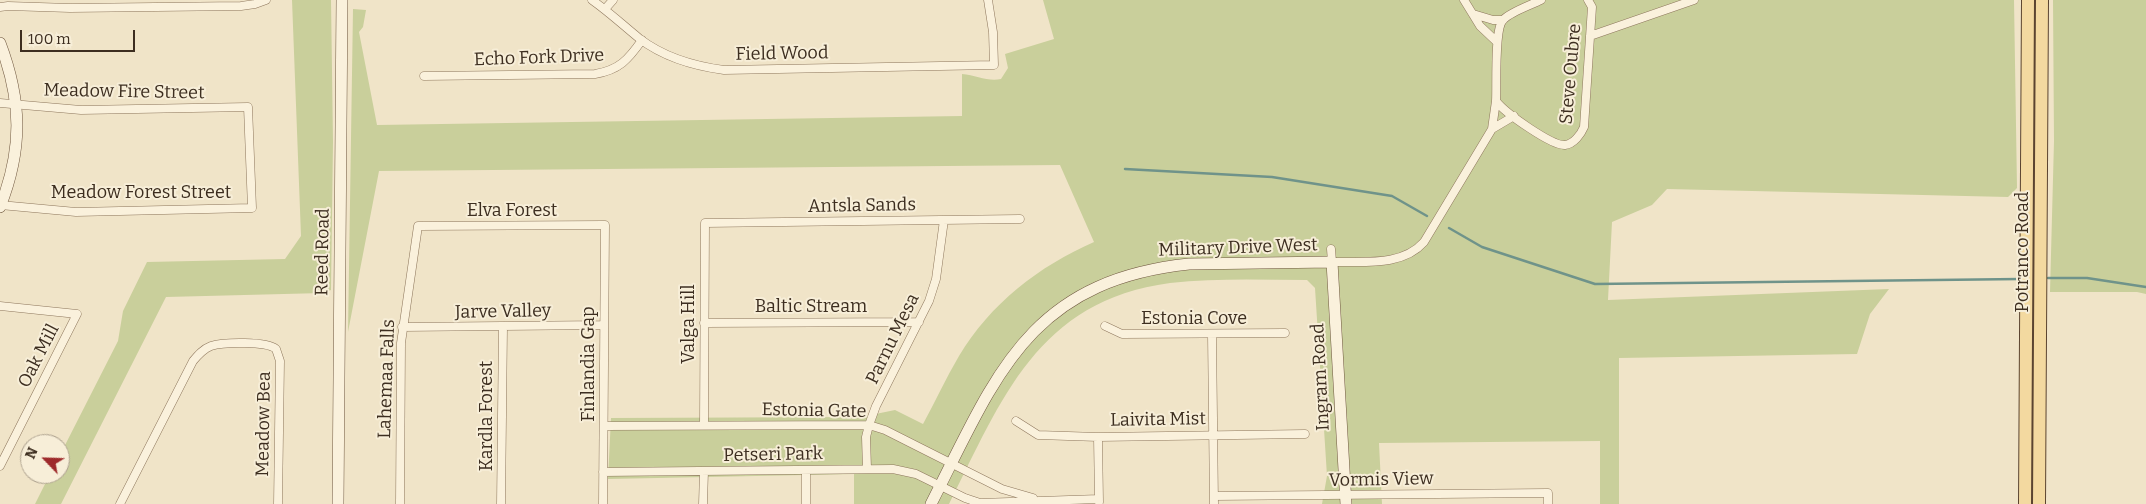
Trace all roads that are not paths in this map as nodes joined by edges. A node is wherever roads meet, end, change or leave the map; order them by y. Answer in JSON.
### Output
{"nodes":[{"id":1,"x":266,"y":0,"type":"edge"},
{"id":2,"x":342,"y":0,"type":"edge"},
{"id":3,"x":592,"y":0,"type":"edge"},
{"id":4,"x":613,"y":0,"type":"edge"},
{"id":5,"x":988,"y":0,"type":"edge"},
{"id":6,"x":1464,"y":0,"type":"edge"},
{"id":7,"x":1540,"y":0,"type":"edge"},
{"id":8,"x":1694,"y":0,"type":"edge"},
{"id":9,"x":2028,"y":0,"type":"edge"},
{"id":10,"x":2042,"y":0,"type":"edge"},
{"id":11,"x":1591,"y":2,"type":"edge"},
{"id":12,"x":0,"y":8,"type":"edge"},
{"id":13,"x":605,"y":10,"type":"junction"},
{"id":14,"x":1473,"y":14,"type":"junction"},
{"id":15,"x":1503,"y":20,"type":"junction"},
{"id":16,"x":1590,"y":36,"type":"junction"},
{"id":17,"x":642,"y":40,"type":"junction"},
{"id":18,"x":1498,"y":42,"type":"junction"},
{"id":19,"x":0,"y":43,"type":"edge"},
{"id":20,"x":424,"y":76,"type":"dead end"},
{"id":21,"x":1496,"y":101,"type":"junction"},
{"id":22,"x":0,"y":103,"type":"edge"},
{"id":23,"x":16,"y":104,"type":"junction"},
{"id":24,"x":1514,"y":116,"type":"junction"},
{"id":25,"x":1492,"y":128,"type":"junction"},
{"id":26,"x":0,"y":206,"type":"edge"},
{"id":27,"x":252,"y":208,"type":"joint"},
{"id":28,"x":1020,"y":218,"type":"dead end"},
{"id":29,"x":944,"y":220,"type":"junction"},
{"id":30,"x":705,"y":223,"type":"joint"},
{"id":31,"x":606,"y":225,"type":"joint"},
{"id":32,"x":418,"y":226,"type":"joint"},
{"id":33,"x":1331,"y":249,"type":"dead end"},
{"id":34,"x":1332,"y":262,"type":"junction"},
{"id":35,"x":0,"y":306,"type":"edge"},
{"id":36,"x":919,"y":322,"type":"junction"},
{"id":37,"x":704,"y":323,"type":"junction"},
{"id":38,"x":603,"y":325,"type":"junction"},
{"id":39,"x":1105,"y":326,"type":"dead end"},
{"id":40,"x":402,"y":327,"type":"junction"},
{"id":41,"x":503,"y":327,"type":"junction"},
{"id":42,"x":1285,"y":332,"type":"dead end"},
{"id":43,"x":1212,"y":334,"type":"junction"},
{"id":44,"x":1016,"y":421,"type":"dead end"},
{"id":45,"x":704,"y":425,"type":"junction"},
{"id":46,"x":869,"y":425,"type":"junction"},
{"id":47,"x":604,"y":426,"type":"junction"},
{"id":48,"x":1213,"y":434,"type":"junction"},
{"id":49,"x":1305,"y":434,"type":"dead end"},
{"id":50,"x":1098,"y":437,"type":"junction"},
{"id":51,"x":952,"y":463,"type":"junction"},
{"id":52,"x":0,"y":466,"type":"edge"},
{"id":53,"x":867,"y":469,"type":"junction"},
{"id":54,"x":806,"y":470,"type":"junction"},
{"id":55,"x":704,"y":471,"type":"junction"},
{"id":56,"x":603,"y":472,"type":"junction"},
{"id":57,"x":940,"y":486,"type":"junction"},
{"id":58,"x":1442,"y":494,"type":"junction"},
{"id":59,"x":1038,"y":500,"type":"junction"},
{"id":60,"x":1214,"y":500,"type":"edge"},
{"id":61,"x":1346,"y":500,"type":"edge"},
{"id":62,"x":1099,"y":502,"type":"edge"},
{"id":63,"x":120,"y":504,"type":"edge"},
{"id":64,"x":278,"y":504,"type":"edge"},
{"id":65,"x":338,"y":504,"type":"edge"},
{"id":66,"x":400,"y":504,"type":"edge"},
{"id":67,"x":501,"y":504,"type":"edge"},
{"id":68,"x":603,"y":504,"type":"edge"},
{"id":69,"x":703,"y":504,"type":"edge"},
{"id":70,"x":806,"y":504,"type":"edge"},
{"id":71,"x":931,"y":504,"type":"edge"},
{"id":72,"x":1443,"y":504,"type":"edge"},
{"id":73,"x":1548,"y":504,"type":"edge"},
{"id":74,"x":2026,"y":504,"type":"edge"},
{"id":75,"x":2039,"y":504,"type":"edge"}],
"edges":[{"from":1,"to":12,"type":"street"},
{"from":2,"to":65,"type":"street","name":"Reed Road"},
{"from":3,"to":13,"type":"street","name":"Field Wood"},
{"from":4,"to":13,"type":"street"},
{"from":5,"to":17,"type":"street","name":"Field Wood"},
{"from":6,"to":14,"type":"street"},
{"from":7,"to":15,"type":"street"},
{"from":8,"to":16,"type":"street"},
{"from":9,"to":74,"type":"main road","name":"Potranco Road"},
{"from":10,"to":75,"type":"main road","name":"Potranco Road"},
{"from":11,"to":16,"type":"street","name":"Steve Oubre"},
{"from":13,"to":17,"type":"street","name":"Field Wood"},
{"from":14,"to":15,"type":"street"},
{"from":14,"to":18,"type":"street"},
{"from":15,"to":18,"type":"street"},
{"from":16,"to":24,"type":"street","name":"Steve Oubre"},
{"from":17,"to":20,"type":"street","name":"Echo Fork Drive"},
{"from":18,"to":21,"type":"street"},
{"from":19,"to":23,"type":"street"},
{"from":21,"to":24,"type":"street","name":"Steve Oubre"},
{"from":21,"to":25,"type":"street"},
{"from":22,"to":23,"type":"street","name":"Meadow Fire Street"},
{"from":23,"to":26,"type":"street"},
{"from":23,"to":27,"type":"street","name":"Meadow Fire Street"},
{"from":24,"to":25,"type":"street"},
{"from":25,"to":34,"type":"street"},
{"from":26,"to":27,"type":"street","name":"Meadow Forest Street"},
{"from":28,"to":29,"type":"street","name":"Antsla Sands"},
{"from":29,"to":30,"type":"street","name":"Antsla Sands"},
{"from":29,"to":36,"type":"street","name":"Parnu Mesa"},
{"from":30,"to":37,"type":"street","name":"Valga Hill"},
{"from":31,"to":32,"type":"street","name":"Elva Forest"},
{"from":31,"to":38,"type":"street","name":"Finlandia Gap"},
{"from":32,"to":40,"type":"street","name":"Lahemaa Falls"},
{"from":33,"to":34,"type":"street","name":"Ingram Road"},
{"from":34,"to":51,"type":"street","name":"Military Drive West"},
{"from":34,"to":61,"type":"street","name":"Ingram Road"},
{"from":35,"to":52,"type":"street","name":"Oak Mill"},
{"from":36,"to":37,"type":"street","name":"Baltic Stream"},
{"from":36,"to":46,"type":"street","name":"Parnu Mesa"},
{"from":37,"to":45,"type":"street","name":"Valga Hill"},
{"from":38,"to":41,"type":"street","name":"Jarve Valley"},
{"from":38,"to":47,"type":"street","name":"Finlandia Gap"},
{"from":39,"to":43,"type":"street","name":"Estonia Cove"},
{"from":40,"to":41,"type":"street","name":"Jarve Valley"},
{"from":40,"to":66,"type":"street","name":"Lahemaa Falls"},
{"from":41,"to":67,"type":"street","name":"Kardla Forest"},
{"from":42,"to":43,"type":"street","name":"Estonia Cove"},
{"from":43,"to":48,"type":"street"},
{"from":44,"to":50,"type":"street","name":"Laivita Mist"},
{"from":45,"to":46,"type":"street","name":"Estonia Gate"},
{"from":45,"to":47,"type":"street","name":"Estonia Gate"},
{"from":46,"to":51,"type":"street","name":"Estonia Gate"},
{"from":46,"to":53,"type":"street","name":"Parnu Mesa"},
{"from":47,"to":56,"type":"street","name":"Finlandia Gap"},
{"from":48,"to":49,"type":"street","name":"Laivita Mist"},
{"from":48,"to":50,"type":"street","name":"Laivita Mist"},
{"from":48,"to":60,"type":"street"},
{"from":50,"to":62,"type":"street"},
{"from":51,"to":57,"type":"street","name":"Military Drive West"},
{"from":51,"to":59,"type":"street","name":"Estonia Gate"},
{"from":53,"to":54,"type":"street","name":"Petseri Park"},
{"from":53,"to":57,"type":"street","name":"Petseri Park"},
{"from":54,"to":55,"type":"street","name":"Petseri Park"},
{"from":54,"to":70,"type":"street"},
{"from":55,"to":56,"type":"street","name":"Petseri Park"},
{"from":55,"to":69,"type":"street"},
{"from":56,"to":68,"type":"street","name":"Finlandia Gap"},
{"from":57,"to":59,"type":"street","name":"Estonia Gate"},
{"from":57,"to":71,"type":"street","name":"Military Drive West"},
{"from":58,"to":61,"type":"street","name":"Vormis View"},
{"from":58,"to":72,"type":"street"},
{"from":58,"to":73,"type":"street","name":"Vormis View"},
{"from":59,"to":62,"type":"street","name":"Estonia Gate"},
{"from":60,"to":61,"type":"street","name":"Vormis View"},
{"from":63,"to":64,"type":"street","name":"Meadow Bea"}]}
